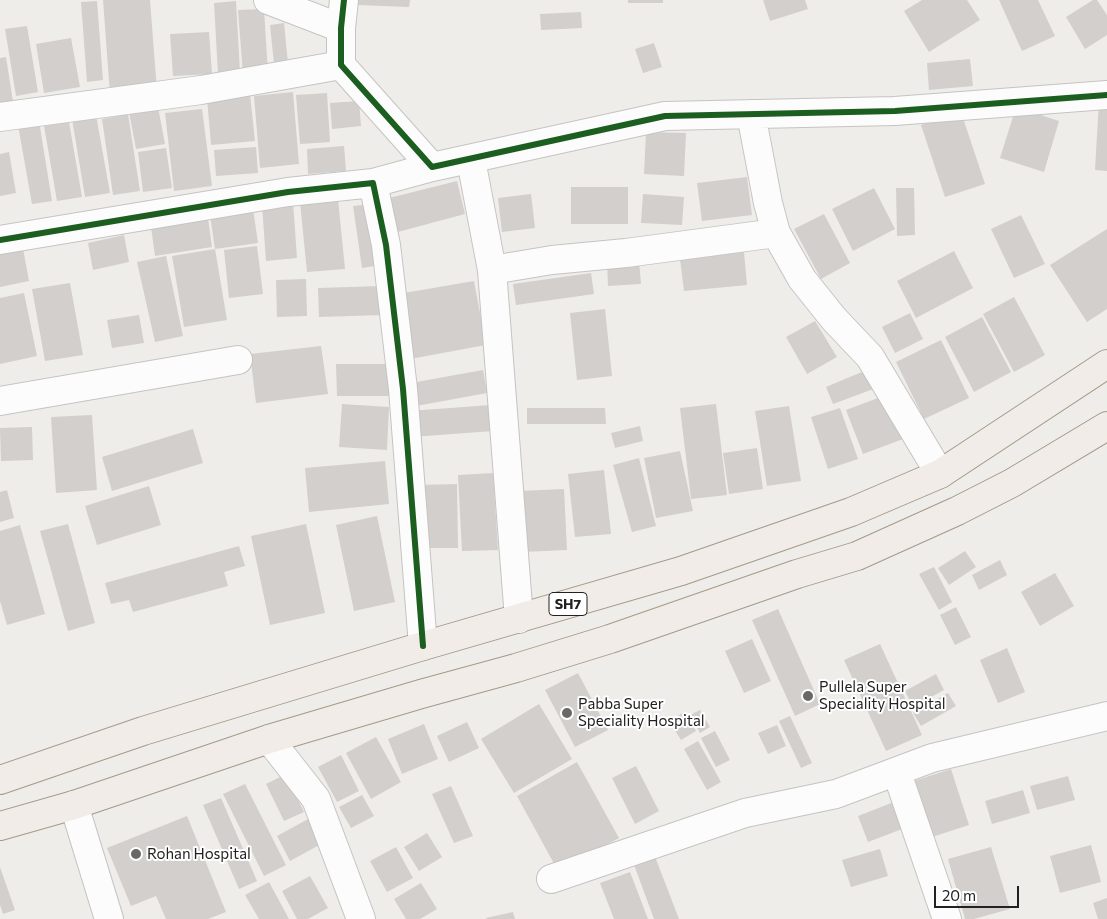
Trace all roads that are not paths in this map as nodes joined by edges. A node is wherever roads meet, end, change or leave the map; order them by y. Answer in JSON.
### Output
{"nodes":[{"id":1,"x":268,"y":0,"type":"edge"},
{"id":2,"x":344,"y":0,"type":"edge"},
{"id":3,"x":341,"y":28,"type":"junction"},
{"id":4,"x":341,"y":65,"type":"junction"},
{"id":5,"x":1107,"y":95,"type":"edge"},
{"id":6,"x":751,"y":114,"type":"junction"},
{"id":7,"x":0,"y":117,"type":"edge"},
{"id":8,"x":471,"y":160,"type":"junction"},
{"id":9,"x":432,"y":167,"type":"junction"},
{"id":10,"x":373,"y":184,"type":"junction"},
{"id":11,"x":776,"y":233,"type":"junction"},
{"id":12,"x":0,"y":240,"type":"edge"},
{"id":13,"x":492,"y":270,"type":"junction"},
{"id":14,"x":238,"y":360,"type":"dead end"},
{"id":15,"x":1107,"y":364,"type":"edge"},
{"id":16,"x":0,"y":401,"type":"edge"},
{"id":17,"x":1107,"y":426,"type":"edge"},
{"id":18,"x":940,"y":474,"type":"junction"},
{"id":19,"x":518,"y":619,"type":"junction"},
{"id":20,"x":423,"y":646,"type":"junction"},
{"id":21,"x":1107,"y":716,"type":"edge"},
{"id":22,"x":269,"y":739,"type":"junction"},
{"id":23,"x":896,"y":773,"type":"junction"},
{"id":24,"x":0,"y":780,"type":"edge"},
{"id":25,"x":74,"y":805,"type":"junction"},
{"id":26,"x":0,"y":826,"type":"edge"},
{"id":27,"x":551,"y":879,"type":"dead end"},
{"id":28,"x":109,"y":919,"type":"edge"},
{"id":29,"x":361,"y":919,"type":"edge"},
{"id":30,"x":947,"y":919,"type":"edge"}],
"edges":[{"from":1,"to":3,"type":"street"},
{"from":2,"to":3,"type":"street"},
{"from":3,"to":4,"type":"street"},
{"from":4,"to":7,"type":"street"},
{"from":4,"to":9,"type":"street"},
{"from":5,"to":6,"type":"street"},
{"from":6,"to":8,"type":"street"},
{"from":6,"to":11,"type":"street"},
{"from":8,"to":9,"type":"street"},
{"from":8,"to":13,"type":"street"},
{"from":9,"to":10,"type":"street"},
{"from":10,"to":12,"type":"street"},
{"from":10,"to":20,"type":"street"},
{"from":11,"to":13,"type":"street"},
{"from":11,"to":18,"type":"street"},
{"from":13,"to":19,"type":"street"},
{"from":14,"to":16,"type":"street"},
{"from":15,"to":18,"type":"main road","number":"SH7"},
{"from":17,"to":22,"type":"main road"},
{"from":18,"to":19,"type":"main road","number":"SH7"},
{"from":19,"to":20,"type":"main road","number":"SH7"},
{"from":20,"to":24,"type":"main road","number":"SH7"},
{"from":21,"to":23,"type":"street"},
{"from":22,"to":25,"type":"main road"},
{"from":22,"to":29,"type":"street"},
{"from":23,"to":27,"type":"street"},
{"from":23,"to":30,"type":"street"},
{"from":25,"to":26,"type":"main road"},
{"from":25,"to":28,"type":"street"}]}
